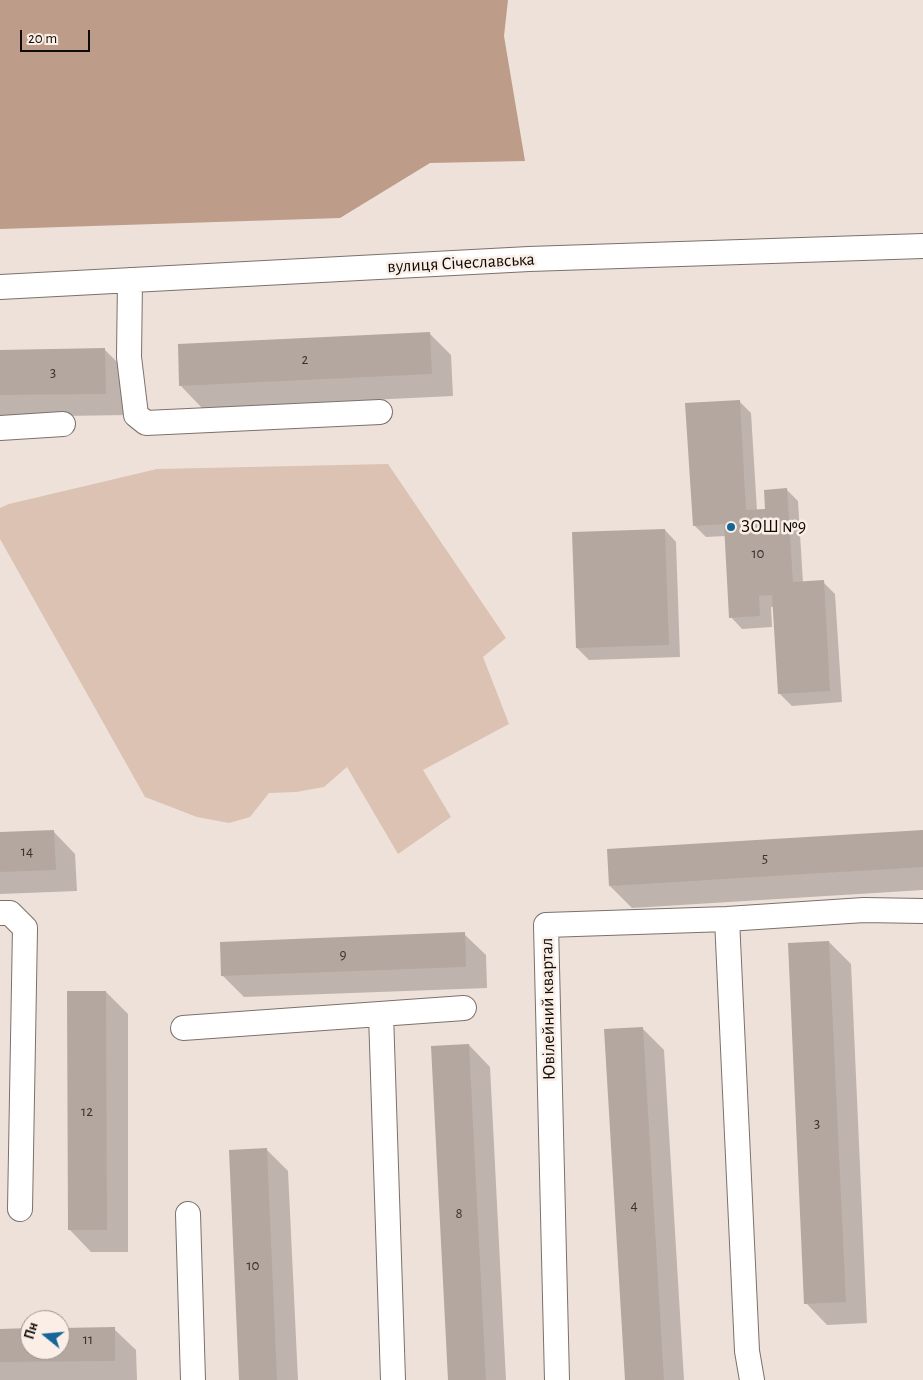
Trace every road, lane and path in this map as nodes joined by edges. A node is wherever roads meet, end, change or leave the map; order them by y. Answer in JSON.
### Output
{"nodes":[{"id":1,"x":923,"y":246,"type":"edge"},
{"id":2,"x":130,"y":280,"type":"junction"},
{"id":3,"x":0,"y":287,"type":"edge"},
{"id":4,"x":380,"y":412,"type":"dead end"},
{"id":5,"x":63,"y":424,"type":"dead end"},
{"id":6,"x":0,"y":428,"type":"edge"},
{"id":7,"x":923,"y":911,"type":"edge"},
{"id":8,"x":0,"y":913,"type":"edge"},
{"id":9,"x":727,"y":919,"type":"junction"},
{"id":10,"x":464,"y":1008,"type":"dead end"},
{"id":11,"x":382,"y":1014,"type":"junction"},
{"id":12,"x":183,"y":1028,"type":"dead end"},
{"id":13,"x":20,"y":1209,"type":"dead end"},
{"id":14,"x":188,"y":1214,"type":"dead end"},
{"id":15,"x":193,"y":1380,"type":"edge"},
{"id":16,"x":393,"y":1380,"type":"edge"},
{"id":17,"x":557,"y":1380,"type":"edge"},
{"id":18,"x":752,"y":1380,"type":"edge"}],
"edges":[{"from":1,"to":2,"type":"street","name":"вулиця Січеславська"},
{"from":2,"to":3,"type":"street","name":"вулиця Січеславська"},
{"from":2,"to":4,"type":"street"},
{"from":5,"to":6,"type":"street"},
{"from":7,"to":9,"type":"street","name":"Ювілейний квартал"},
{"from":8,"to":13,"type":"street"},
{"from":9,"to":17,"type":"street","name":"Ювілейний квартал"},
{"from":9,"to":18,"type":"street"},
{"from":10,"to":11,"type":"street"},
{"from":11,"to":12,"type":"street"},
{"from":11,"to":16,"type":"street"},
{"from":14,"to":15,"type":"street"}]}
